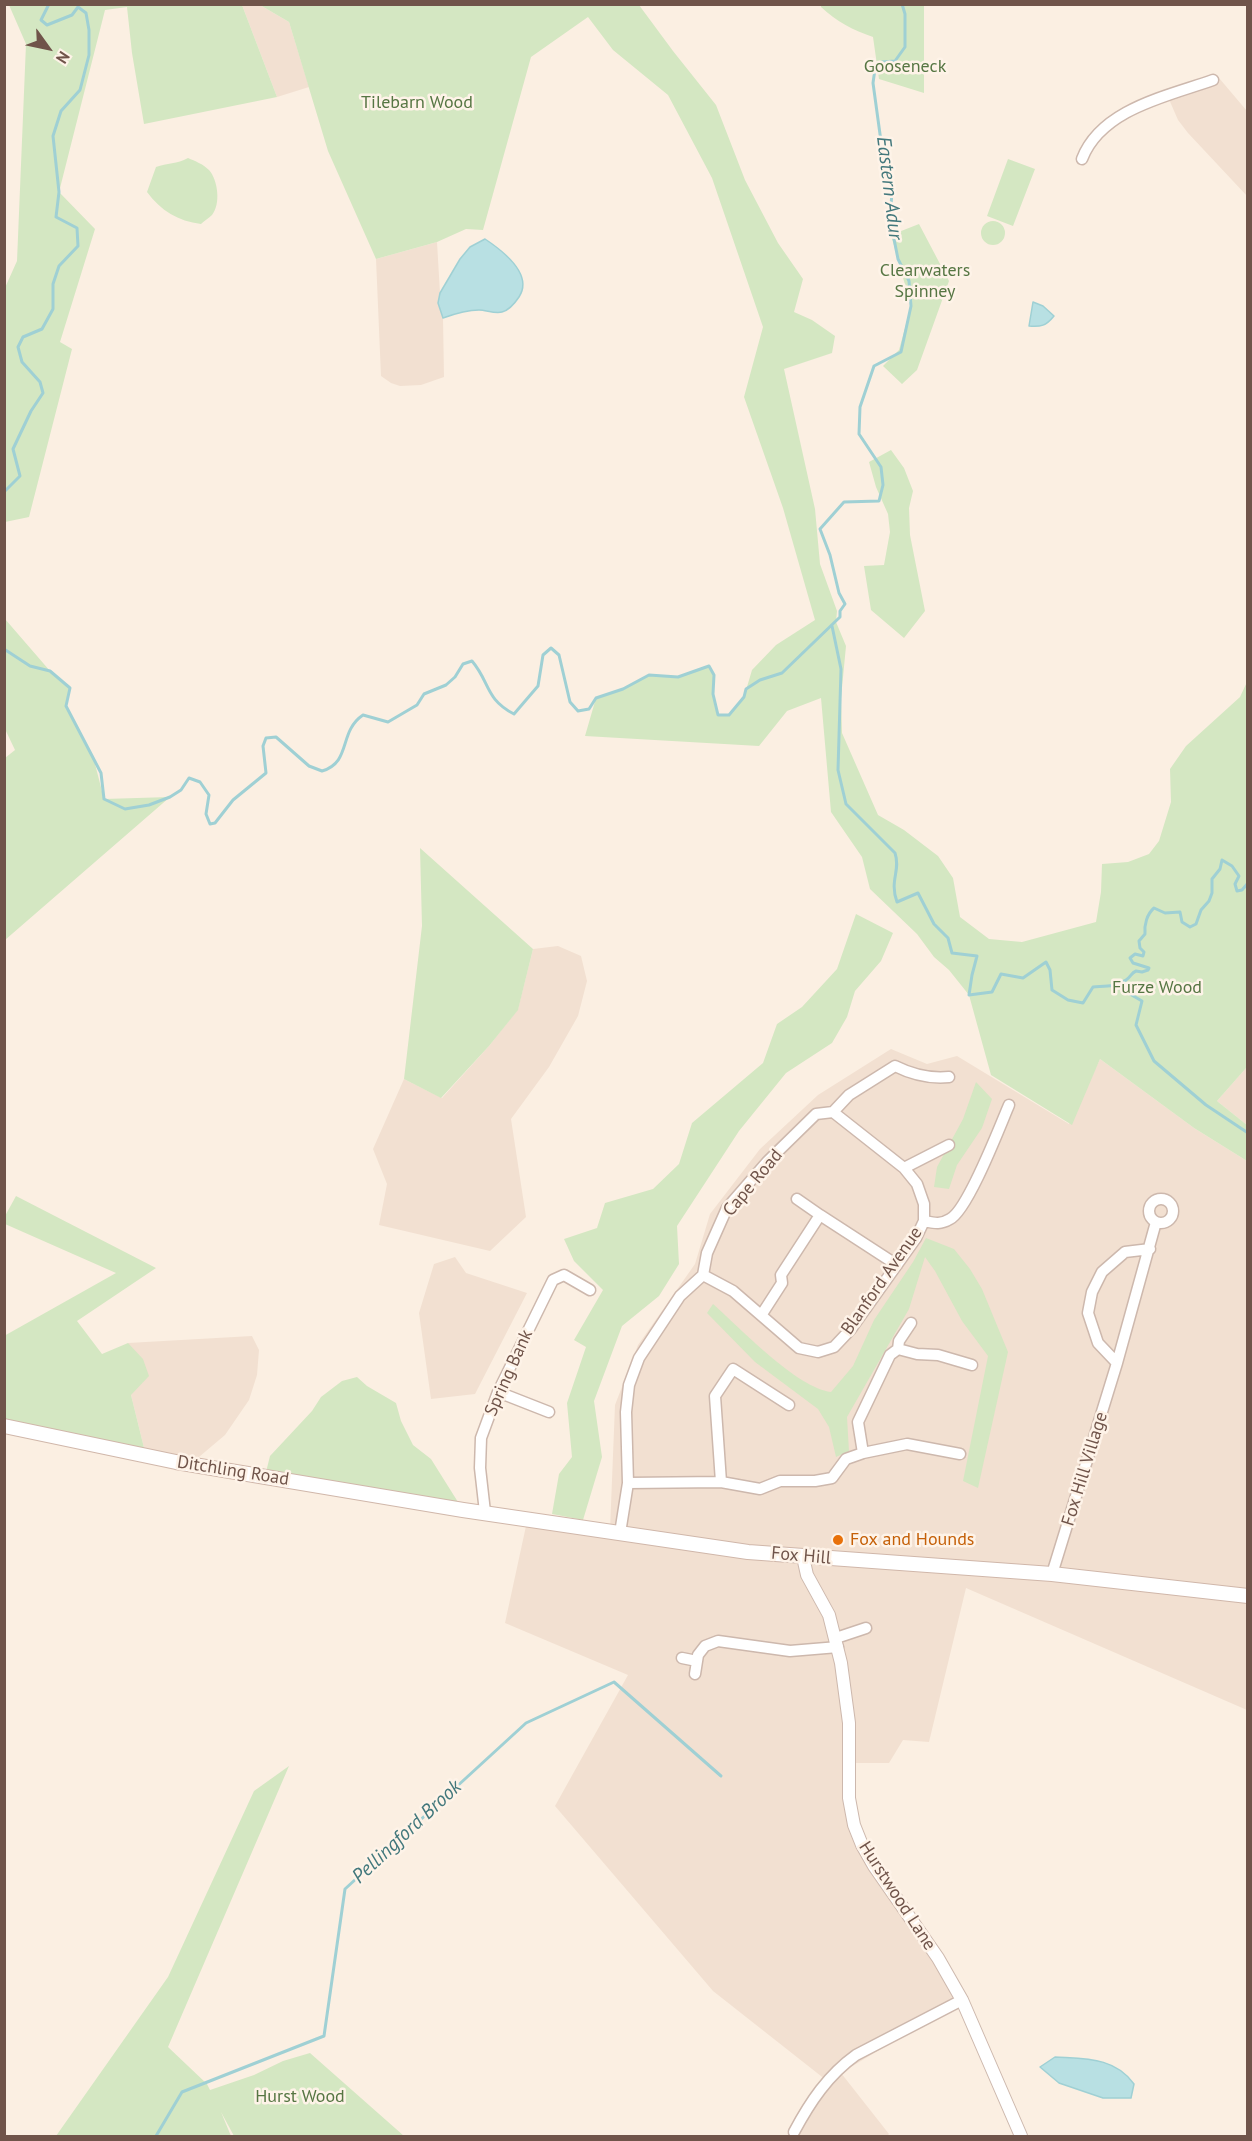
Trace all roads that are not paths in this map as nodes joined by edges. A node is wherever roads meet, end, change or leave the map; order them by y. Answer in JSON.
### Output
{"nodes":[{"id":1,"x":1213,"y":80,"type":"dead end"},
{"id":2,"x":1083,"y":159,"type":"dead end"},
{"id":3,"x":949,"y":1077,"type":"dead end"},
{"id":4,"x":1009,"y":1104,"type":"dead end"},
{"id":5,"x":833,"y":1112,"type":"junction"},
{"id":6,"x":949,"y":1145,"type":"dead end"},
{"id":7,"x":904,"y":1168,"type":"junction"},
{"id":8,"x":797,"y":1199,"type":"dead end"},
{"id":9,"x":820,"y":1215,"type":"junction"},
{"id":10,"x":924,"y":1221,"type":"junction"},
{"id":11,"x":1156,"y":1222,"type":"dead end"},
{"id":12,"x":1150,"y":1249,"type":"junction"},
{"id":13,"x":897,"y":1264,"type":"junction"},
{"id":14,"x":703,"y":1275,"type":"junction"},
{"id":15,"x":590,"y":1290,"type":"dead end"},
{"id":16,"x":762,"y":1314,"type":"junction"},
{"id":17,"x":910,"y":1323,"type":"dead end"},
{"id":18,"x":898,"y":1349,"type":"junction"},
{"id":19,"x":1117,"y":1363,"type":"junction"},
{"id":20,"x":972,"y":1365,"type":"dead end"},
{"id":21,"x":498,"y":1392,"type":"junction"},
{"id":22,"x":789,"y":1405,"type":"dead end"},
{"id":23,"x":549,"y":1412,"type":"dead end"},
{"id":24,"x":4,"y":1426,"type":"edge"},
{"id":25,"x":863,"y":1453,"type":"junction"},
{"id":26,"x":960,"y":1454,"type":"dead end"},
{"id":27,"x":721,"y":1482,"type":"junction"},
{"id":28,"x":628,"y":1483,"type":"junction"},
{"id":29,"x":463,"y":1510,"type":"joint"},
{"id":30,"x":485,"y":1512,"type":"junction"},
{"id":31,"x":620,"y":1533,"type":"junction"},
{"id":32,"x":803,"y":1557,"type":"junction"},
{"id":33,"x":1052,"y":1574,"type":"junction"},
{"id":34,"x":1248,"y":1596,"type":"edge"},
{"id":35,"x":866,"y":1628,"type":"dead end"},
{"id":36,"x":837,"y":1642,"type":"junction"},
{"id":37,"x":682,"y":1659,"type":"dead end"},
{"id":38,"x":697,"y":1661,"type":"junction"},
{"id":39,"x":695,"y":1674,"type":"dead end"},
{"id":40,"x":962,"y":2000,"type":"junction"},
{"id":41,"x":794,"y":2132,"type":"dead end"},
{"id":42,"x":1021,"y":2136,"type":"edge"}],
"edges":[{"from":1,"to":2,"type":"street"},
{"from":3,"to":5,"type":"street","name":"Cape Road"},
{"from":4,"to":10,"type":"street"},
{"from":5,"to":7,"type":"street","name":"Blanford Avenue"},
{"from":5,"to":14,"type":"street","name":"Cape Road"},
{"from":6,"to":7,"type":"street"},
{"from":7,"to":10,"type":"street","name":"Blanford Avenue"},
{"from":8,"to":9,"type":"street"},
{"from":9,"to":13,"type":"street"},
{"from":9,"to":16,"type":"street"},
{"from":10,"to":13,"type":"street","name":"Blanford Avenue"},
{"from":11,"to":12,"type":"street","name":"Fox Hill Village"},
{"from":12,"to":19,"type":"street","name":"Fox Hill Village"},
{"from":12,"to":19,"type":"street"},
{"from":13,"to":16,"type":"street","name":"Blanford Avenue"},
{"from":14,"to":16,"type":"street","name":"Blanford Avenue"},
{"from":14,"to":28,"type":"street"},
{"from":15,"to":21,"type":"street","name":"Spring Bank"},
{"from":17,"to":18,"type":"street"},
{"from":18,"to":20,"type":"street"},
{"from":18,"to":25,"type":"street"},
{"from":19,"to":33,"type":"street","name":"Fox Hill Village"},
{"from":21,"to":23,"type":"street"},
{"from":21,"to":30,"type":"street","name":"Spring Bank"},
{"from":22,"to":27,"type":"street"},
{"from":24,"to":29,"type":"main road","name":"Ditchling Road"},
{"from":25,"to":26,"type":"street"},
{"from":25,"to":27,"type":"street"},
{"from":27,"to":28,"type":"street"},
{"from":28,"to":31,"type":"street"},
{"from":29,"to":30,"type":"main road","name":"Fox Hill"},
{"from":30,"to":31,"type":"main road","name":"Fox Hill"},
{"from":31,"to":32,"type":"main road","name":"Fox Hill"},
{"from":32,"to":33,"type":"main road","name":"Fox Hill"},
{"from":32,"to":36,"type":"street","name":"Hurstwood Lane"},
{"from":33,"to":34,"type":"main road","name":"Fox Hill"},
{"from":35,"to":36,"type":"street"},
{"from":36,"to":38,"type":"street"},
{"from":36,"to":40,"type":"street","name":"Hurstwood Lane"},
{"from":37,"to":38,"type":"street"},
{"from":38,"to":39,"type":"street"},
{"from":40,"to":41,"type":"street"},
{"from":40,"to":42,"type":"street","name":"Hurstwood Lane"}]}
